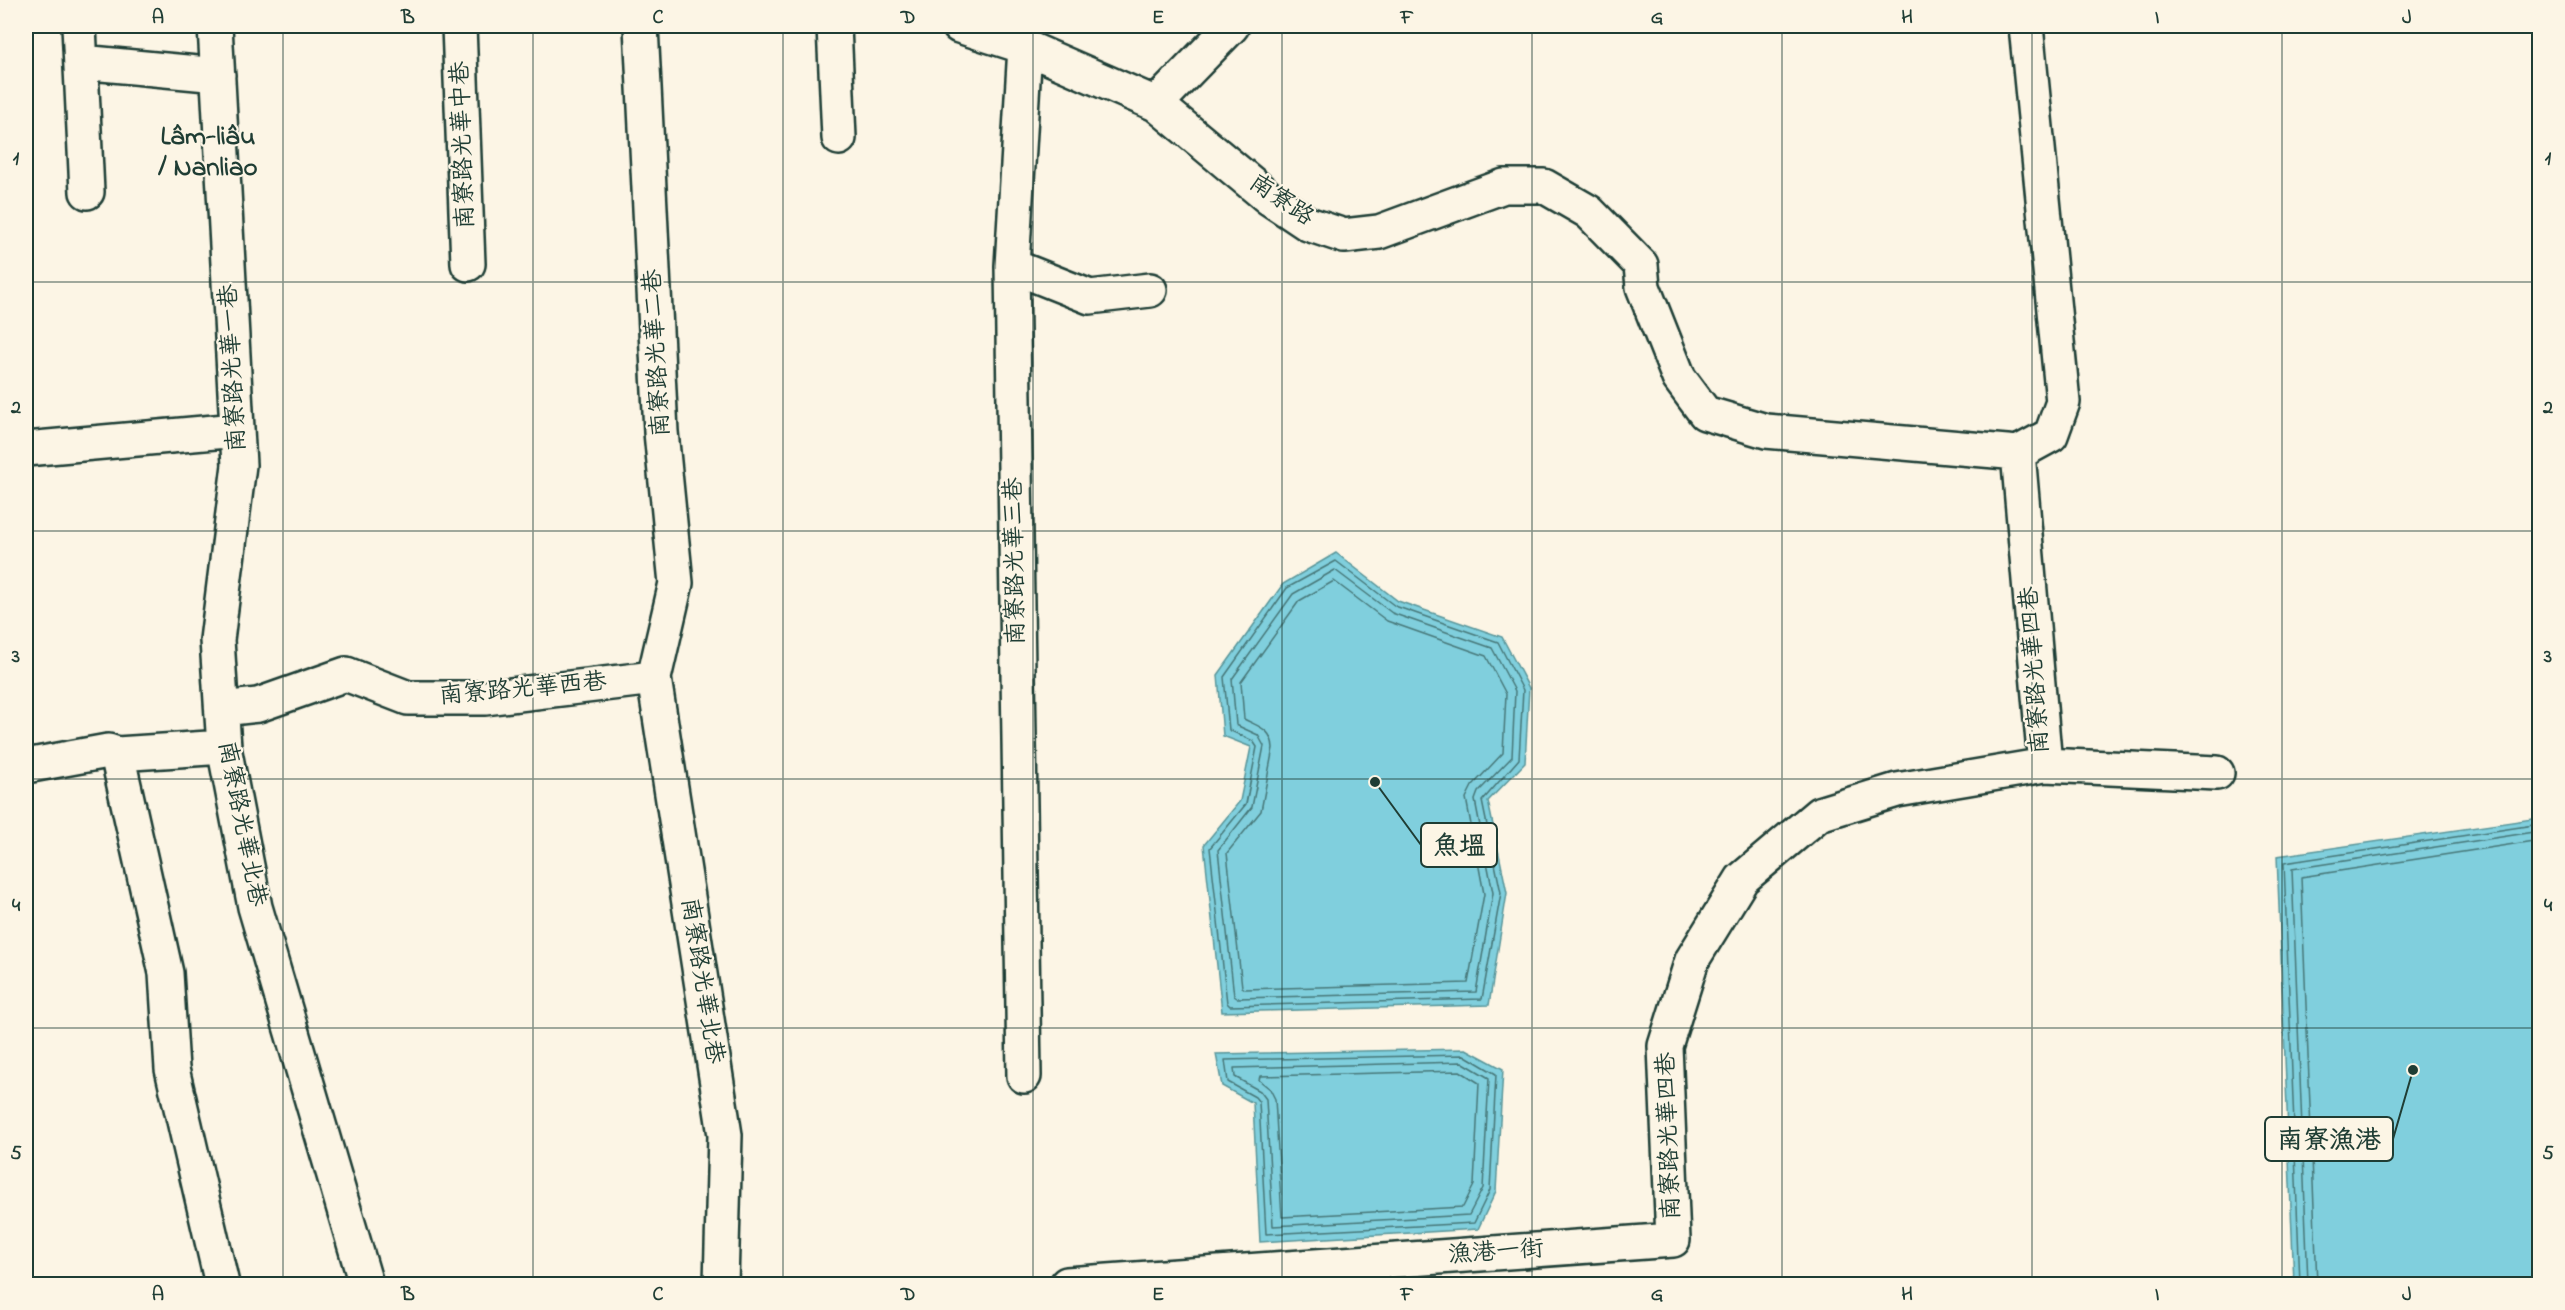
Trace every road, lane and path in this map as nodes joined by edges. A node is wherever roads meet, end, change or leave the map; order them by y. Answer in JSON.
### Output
{"nodes":[{"id":1,"x":79,"y":26,"type":"edge"},
{"id":2,"x":215,"y":26,"type":"edge"},
{"id":3,"x":459,"y":26,"type":"edge"},
{"id":4,"x":641,"y":26,"type":"edge"},
{"id":5,"x":834,"y":26,"type":"edge"},
{"id":6,"x":959,"y":26,"type":"edge"},
{"id":7,"x":1232,"y":26,"type":"edge"},
{"id":8,"x":2026,"y":26,"type":"edge"},
{"id":9,"x":1025,"y":47,"type":"junction"},
{"id":10,"x":81,"y":62,"type":"junction"},
{"id":11,"x":218,"y":75,"type":"junction"},
{"id":12,"x":1156,"y":104,"type":"junction"},
{"id":13,"x":839,"y":138,"type":"dead end"},
{"id":14,"x":87,"y":192,"type":"dead end"},
{"id":15,"x":468,"y":264,"type":"dead end"},
{"id":16,"x":1012,"y":266,"type":"junction"},
{"id":17,"x":1150,"y":290,"type":"dead end"},
{"id":18,"x":237,"y":430,"type":"junction"},
{"id":19,"x":26,"y":449,"type":"edge"},
{"id":20,"x":2018,"y":453,"type":"junction"},
{"id":21,"x":654,"y":678,"type":"junction"},
{"id":22,"x":222,"y":709,"type":"junction"},
{"id":23,"x":224,"y":747,"type":"junction"},
{"id":24,"x":117,"y":754,"type":"junction"},
{"id":25,"x":2045,"y":765,"type":"junction"},
{"id":26,"x":26,"y":766,"type":"edge"},
{"id":27,"x":2217,"y":773,"type":"dead end"},
{"id":28,"x":1024,"y":1076,"type":"dead end"},
{"id":29,"x":1673,"y":1240,"type":"joint"},
{"id":30,"x":222,"y":1284,"type":"edge"},
{"id":31,"x":366,"y":1284,"type":"edge"},
{"id":32,"x":721,"y":1284,"type":"edge"},
{"id":33,"x":1067,"y":1284,"type":"edge"}],
"edges":[{"from":1,"to":10,"type":"street"},
{"from":2,"to":11,"type":"street","name":"南寮路光華一巷"},
{"from":3,"to":15,"type":"street","name":"南寮路光華中巷"},
{"from":4,"to":21,"type":"street","name":"南寮路光華二巷"},
{"from":5,"to":13,"type":"street"},
{"from":6,"to":9,"type":"street","name":"南寮路"},
{"from":7,"to":12,"type":"street"},
{"from":8,"to":20,"type":"street"},
{"from":9,"to":12,"type":"street","name":"南寮路"},
{"from":9,"to":16,"type":"street","name":"南寮路光華三巷"},
{"from":10,"to":11,"type":"street"},
{"from":10,"to":14,"type":"street"},
{"from":11,"to":18,"type":"street","name":"南寮路光華一巷"},
{"from":12,"to":20,"type":"street","name":"南寮路"},
{"from":16,"to":17,"type":"street"},
{"from":16,"to":28,"type":"street","name":"南寮路光華三巷"},
{"from":18,"to":19,"type":"street"},
{"from":18,"to":22,"type":"street","name":"南寮路光華一巷"},
{"from":20,"to":25,"type":"street","name":"南寮路光華四巷"},
{"from":21,"to":22,"type":"street","name":"南寮路光華西巷"},
{"from":21,"to":32,"type":"street","name":"南寮路光華北巷"},
{"from":22,"to":23,"type":"street","name":"南寮路光華北巷"},
{"from":23,"to":24,"type":"street"},
{"from":23,"to":31,"type":"street","name":"南寮路光華北巷"},
{"from":24,"to":26,"type":"street"},
{"from":24,"to":30,"type":"street"},
{"from":25,"to":27,"type":"street"},
{"from":25,"to":29,"type":"street","name":"南寮路光華四巷"},
{"from":29,"to":33,"type":"street","name":"漁港一街"}]}
